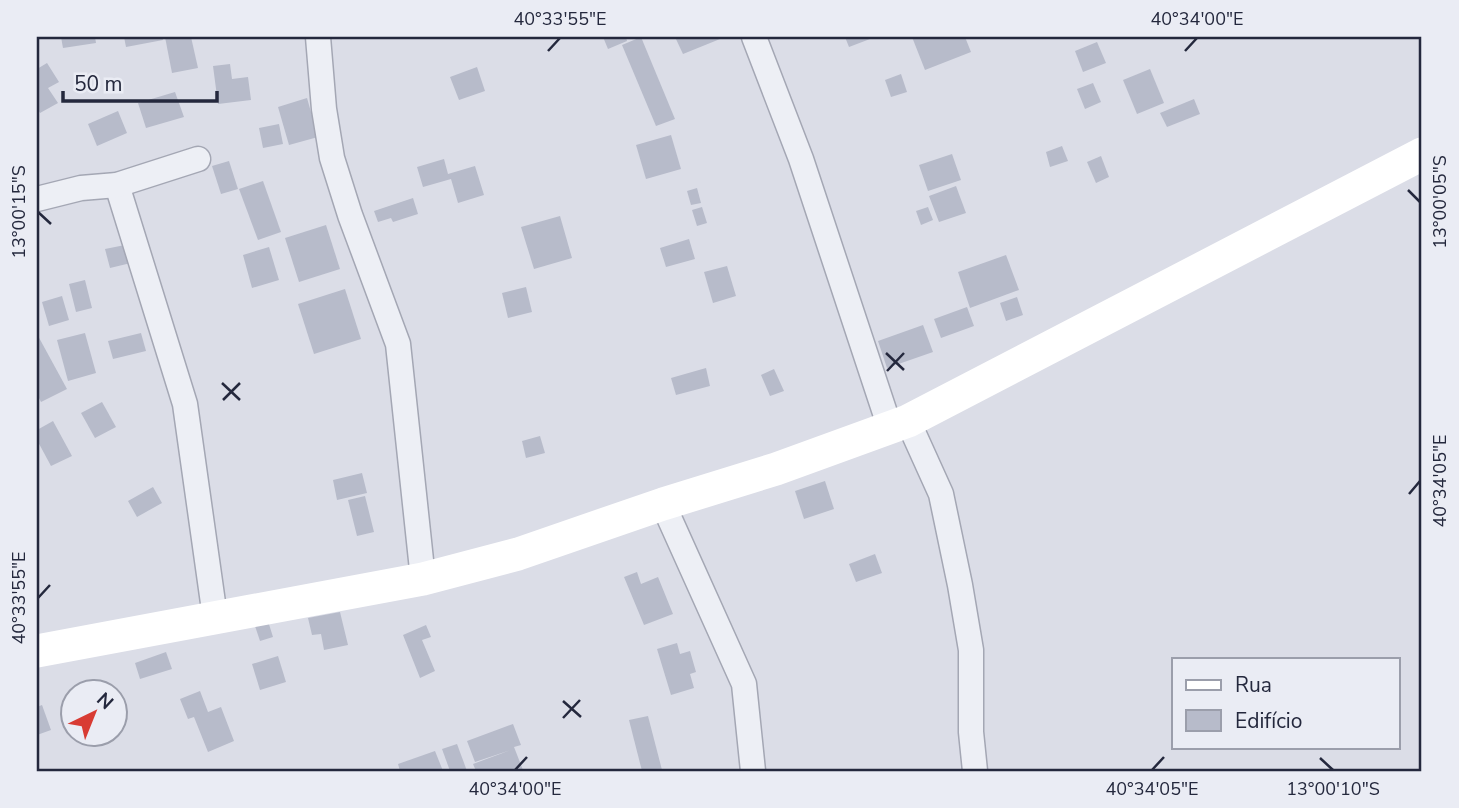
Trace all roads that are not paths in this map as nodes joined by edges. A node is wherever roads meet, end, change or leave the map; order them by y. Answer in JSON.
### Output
{"nodes":[{"id":1,"x":318,"y":37,"type":"edge"},
{"id":2,"x":754,"y":37,"type":"edge"},
{"id":3,"x":1422,"y":154,"type":"edge"},
{"id":4,"x":198,"y":159,"type":"dead end"},
{"id":5,"x":117,"y":185,"type":"junction"},
{"id":6,"x":37,"y":199,"type":"edge"},
{"id":7,"x":899,"y":424,"type":"junction"},
{"id":8,"x":663,"y":504,"type":"junction"},
{"id":9,"x":423,"y":579,"type":"junction"},
{"id":10,"x":215,"y":617,"type":"junction"},
{"id":11,"x":37,"y":651,"type":"edge"},
{"id":12,"x":753,"y":771,"type":"edge"},
{"id":13,"x":975,"y":771,"type":"edge"}],
"edges":[{"from":1,"to":9,"type":"street"},
{"from":2,"to":7,"type":"street"},
{"from":3,"to":7,"type":"street"},
{"from":4,"to":5,"type":"street"},
{"from":5,"to":6,"type":"street"},
{"from":5,"to":10,"type":"street"},
{"from":7,"to":8,"type":"street"},
{"from":7,"to":13,"type":"street"},
{"from":8,"to":9,"type":"street"},
{"from":8,"to":12,"type":"street"},
{"from":9,"to":10,"type":"street"},
{"from":10,"to":11,"type":"street"}]}
